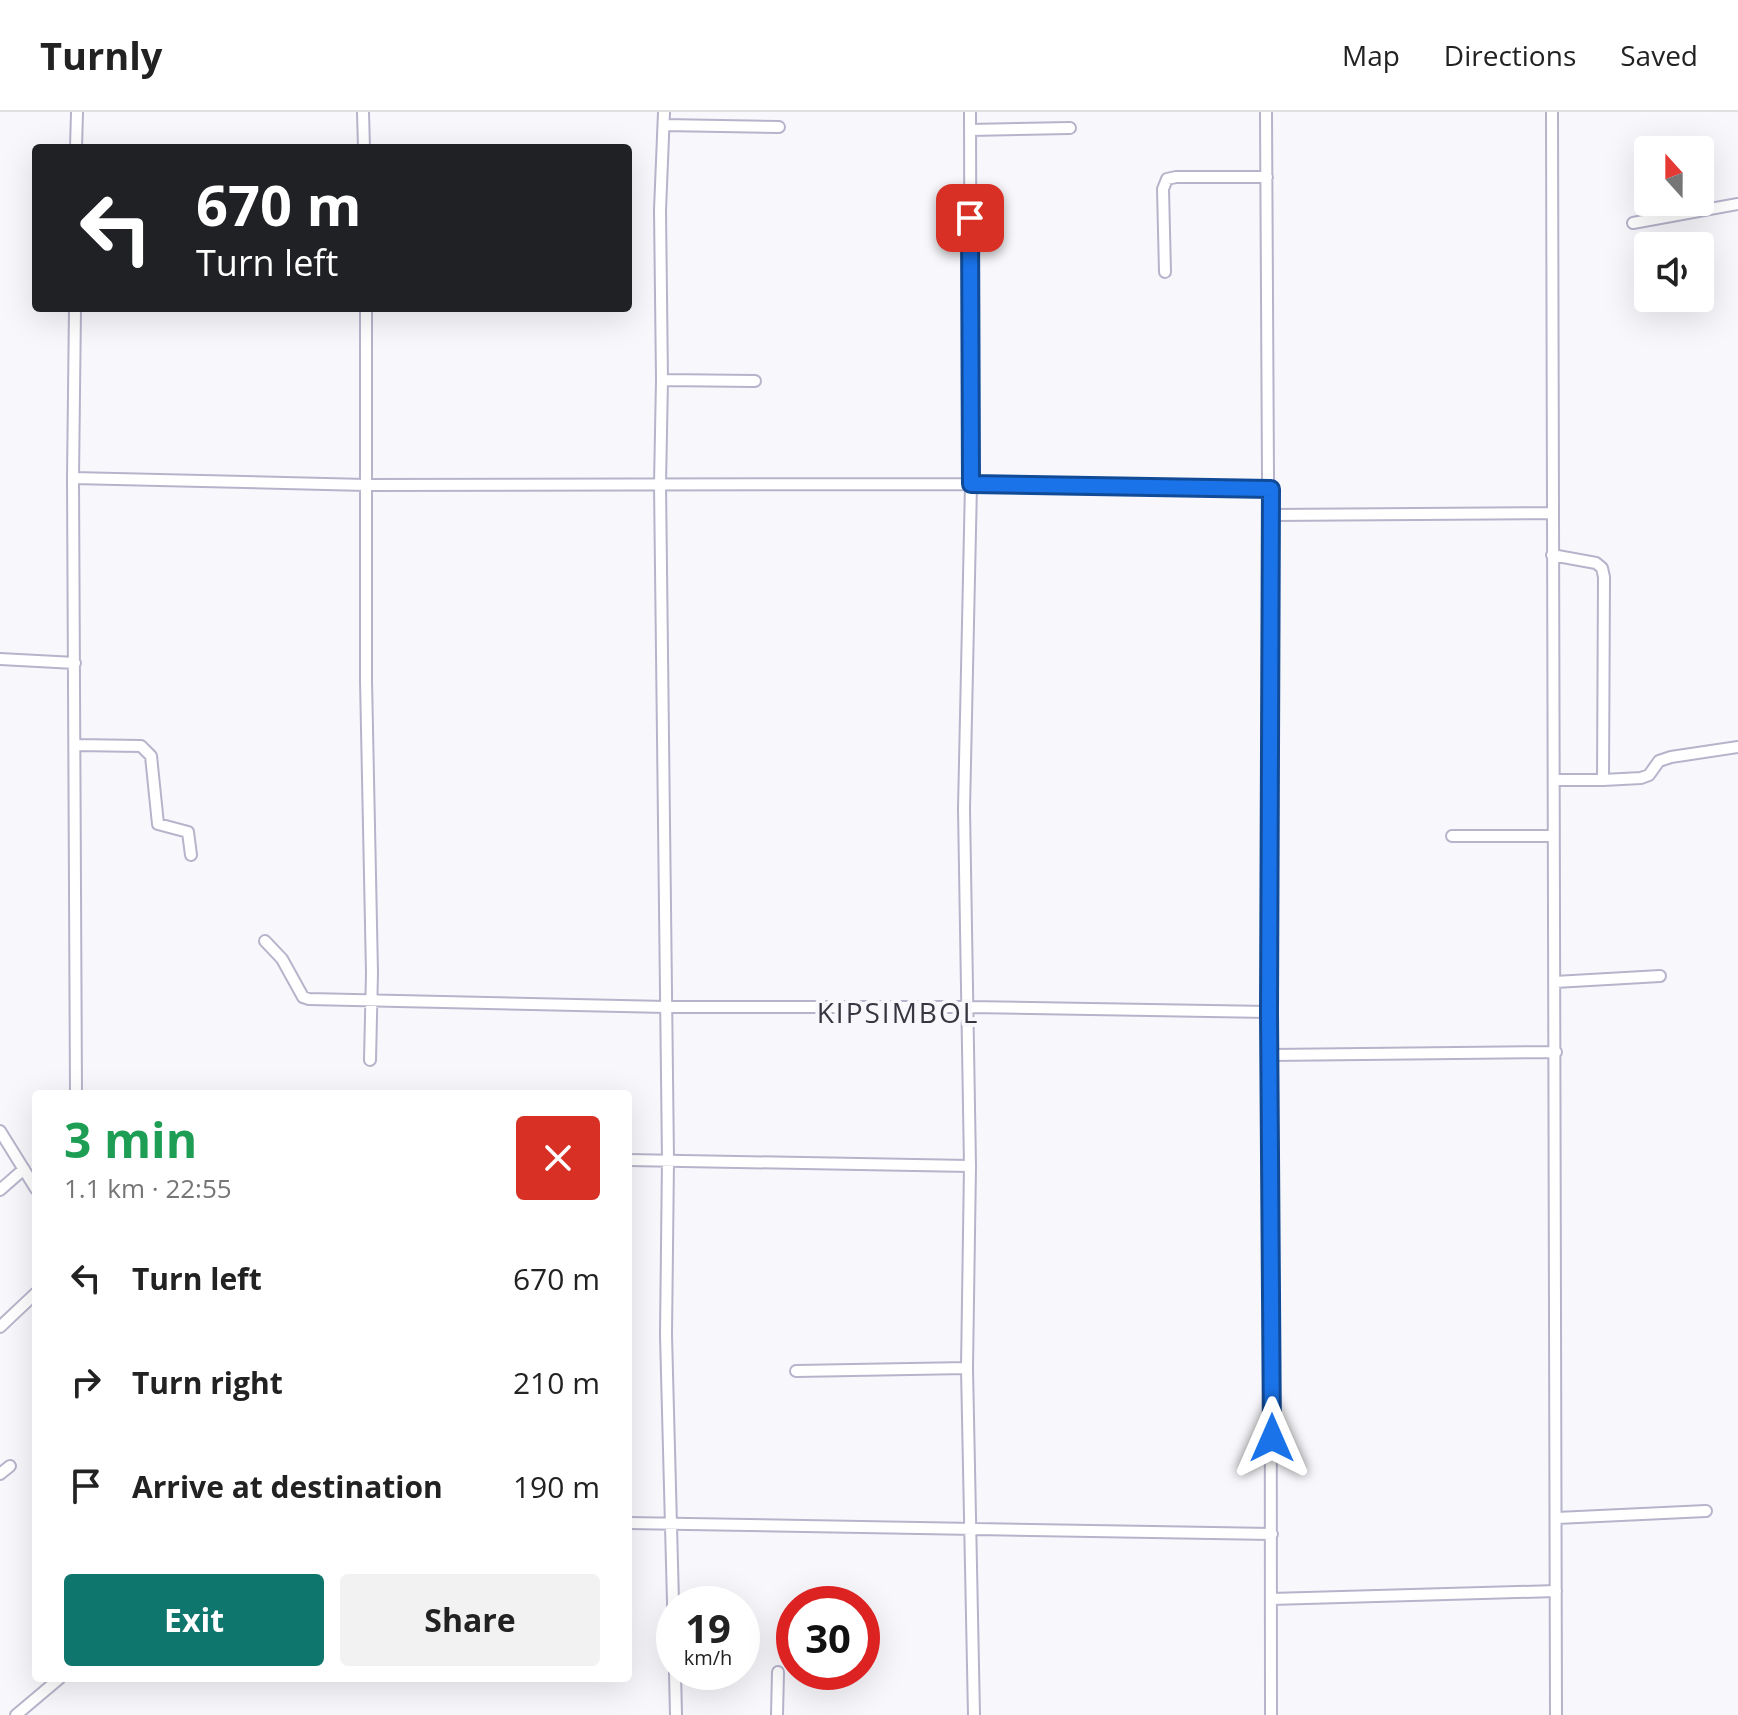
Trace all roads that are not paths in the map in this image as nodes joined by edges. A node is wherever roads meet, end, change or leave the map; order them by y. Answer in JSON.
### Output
{"nodes":[{"id":1,"x":77,"y":112,"type":"edge"},
{"id":2,"x":363,"y":112,"type":"edge"},
{"id":3,"x":664,"y":112,"type":"edge"},
{"id":4,"x":970,"y":112,"type":"edge"},
{"id":5,"x":1266,"y":112,"type":"edge"},
{"id":6,"x":1552,"y":112,"type":"edge"},
{"id":7,"x":664,"y":125,"type":"junction"},
{"id":8,"x":779,"y":127,"type":"dead end"},
{"id":9,"x":1070,"y":128,"type":"dead end"},
{"id":10,"x":970,"y":130,"type":"junction"},
{"id":11,"x":76,"y":144,"type":"edge"},
{"id":12,"x":364,"y":144,"type":"edge"},
{"id":13,"x":1267,"y":177,"type":"junction"},
{"id":14,"x":1738,"y":204,"type":"edge"},
{"id":15,"x":1633,"y":223,"type":"dead end"},
{"id":16,"x":1165,"y":272,"type":"dead end"},
{"id":17,"x":75,"y":312,"type":"edge"},
{"id":18,"x":366,"y":312,"type":"edge"},
{"id":19,"x":662,"y":380,"type":"junction"},
{"id":20,"x":755,"y":381,"type":"dead end"},
{"id":21,"x":73,"y":478,"type":"junction"},
{"id":22,"x":660,"y":484,"type":"junction"},
{"id":23,"x":971,"y":484,"type":"junction"},
{"id":24,"x":366,"y":485,"type":"junction"},
{"id":25,"x":1271,"y":489,"type":"junction"},
{"id":26,"x":1552,"y":513,"type":"junction"},
{"id":27,"x":1270,"y":515,"type":"junction"},
{"id":28,"x":1552,"y":555,"type":"junction"},
{"id":29,"x":0,"y":659,"type":"edge"},
{"id":30,"x":75,"y":663,"type":"junction"},
{"id":31,"x":76,"y":745,"type":"junction"},
{"id":32,"x":1738,"y":747,"type":"edge"},
{"id":33,"x":1555,"y":780,"type":"junction"},
{"id":34,"x":1603,"y":780,"type":"junction"},
{"id":35,"x":1452,"y":836,"type":"dead end"},
{"id":36,"x":1554,"y":836,"type":"junction"},
{"id":37,"x":191,"y":855,"type":"dead end"},
{"id":38,"x":265,"y":941,"type":"dead end"},
{"id":39,"x":1660,"y":976,"type":"dead end"},
{"id":40,"x":1555,"y":982,"type":"junction"},
{"id":41,"x":371,"y":1002,"type":"junction"},
{"id":42,"x":666,"y":1007,"type":"junction"},
{"id":43,"x":969,"y":1007,"type":"junction"},
{"id":44,"x":1269,"y":1012,"type":"junction"},
{"id":45,"x":1556,"y":1052,"type":"junction"},
{"id":46,"x":1270,"y":1055,"type":"junction"},
{"id":47,"x":370,"y":1060,"type":"dead end"},
{"id":48,"x":76,"y":1090,"type":"edge"},
{"id":49,"x":0,"y":1131,"type":"edge"},
{"id":50,"x":632,"y":1160,"type":"edge"},
{"id":51,"x":668,"y":1160,"type":"junction"},
{"id":52,"x":970,"y":1166,"type":"junction"},
{"id":53,"x":24,"y":1169,"type":"junction"},
{"id":54,"x":32,"y":1182,"type":"edge"},
{"id":55,"x":0,"y":1190,"type":"edge"},
{"id":56,"x":32,"y":1297,"type":"edge"},
{"id":57,"x":0,"y":1327,"type":"edge"},
{"id":58,"x":967,"y":1368,"type":"junction"},
{"id":59,"x":796,"y":1371,"type":"dead end"},
{"id":60,"x":10,"y":1466,"type":"dead end"},
{"id":61,"x":0,"y":1474,"type":"edge"},
{"id":62,"x":1706,"y":1511,"type":"dead end"},
{"id":63,"x":1557,"y":1518,"type":"junction"},
{"id":64,"x":632,"y":1523,"type":"edge"},
{"id":65,"x":671,"y":1524,"type":"junction"},
{"id":66,"x":972,"y":1528,"type":"junction"},
{"id":67,"x":1272,"y":1534,"type":"junction"},
{"id":68,"x":673,"y":1586,"type":"edge"},
{"id":69,"x":1556,"y":1591,"type":"junction"},
{"id":70,"x":1271,"y":1599,"type":"junction"},
{"id":71,"x":55,"y":1682,"type":"edge"},
{"id":72,"x":675,"y":1690,"type":"edge"},
{"id":73,"x":778,"y":1690,"type":"edge"},
{"id":74,"x":16,"y":1715,"type":"edge"},
{"id":75,"x":676,"y":1715,"type":"edge"},
{"id":76,"x":777,"y":1715,"type":"edge"},
{"id":77,"x":974,"y":1715,"type":"edge"},
{"id":78,"x":1271,"y":1715,"type":"edge"},
{"id":79,"x":1556,"y":1715,"type":"edge"}],
"edges":[{"from":1,"to":11,"type":"street"},
{"from":2,"to":12,"type":"street"},
{"from":3,"to":7,"type":"street"},
{"from":4,"to":10,"type":"street"},
{"from":5,"to":13,"type":"street"},
{"from":6,"to":26,"type":"street"},
{"from":7,"to":8,"type":"street"},
{"from":7,"to":19,"type":"street"},
{"from":9,"to":10,"type":"street"},
{"from":10,"to":23,"type":"street"},
{"from":13,"to":16,"type":"street"},
{"from":13,"to":25,"type":"street"},
{"from":14,"to":15,"type":"street"},
{"from":17,"to":21,"type":"street"},
{"from":18,"to":24,"type":"street"},
{"from":19,"to":20,"type":"street"},
{"from":19,"to":22,"type":"street"},
{"from":21,"to":24,"type":"street"},
{"from":21,"to":30,"type":"street"},
{"from":22,"to":23,"type":"street"},
{"from":22,"to":24,"type":"street"},
{"from":22,"to":42,"type":"street"},
{"from":23,"to":25,"type":"street"},
{"from":23,"to":43,"type":"street"},
{"from":24,"to":41,"type":"street"},
{"from":25,"to":27,"type":"street"},
{"from":26,"to":27,"type":"street"},
{"from":26,"to":28,"type":"street"},
{"from":27,"to":44,"type":"street"},
{"from":28,"to":33,"type":"street"},
{"from":28,"to":34,"type":"street"},
{"from":29,"to":30,"type":"street"},
{"from":30,"to":31,"type":"street"},
{"from":31,"to":37,"type":"street"},
{"from":31,"to":48,"type":"street"},
{"from":32,"to":34,"type":"street"},
{"from":33,"to":34,"type":"street"},
{"from":33,"to":36,"type":"street"},
{"from":35,"to":36,"type":"street"},
{"from":36,"to":40,"type":"street"},
{"from":38,"to":41,"type":"street"},
{"from":39,"to":40,"type":"street"},
{"from":40,"to":45,"type":"street"},
{"from":41,"to":42,"type":"street"},
{"from":41,"to":47,"type":"street"},
{"from":42,"to":43,"type":"street"},
{"from":42,"to":51,"type":"street"},
{"from":43,"to":44,"type":"street"},
{"from":43,"to":52,"type":"street"},
{"from":44,"to":46,"type":"street"},
{"from":45,"to":46,"type":"street"},
{"from":45,"to":63,"type":"street"},
{"from":46,"to":67,"type":"street"},
{"from":49,"to":53,"type":"street"},
{"from":50,"to":51,"type":"street"},
{"from":51,"to":52,"type":"street"},
{"from":51,"to":65,"type":"street"},
{"from":52,"to":58,"type":"street"},
{"from":53,"to":54,"type":"street"},
{"from":53,"to":55,"type":"street"},
{"from":56,"to":57,"type":"street"},
{"from":58,"to":59,"type":"street"},
{"from":58,"to":66,"type":"street"},
{"from":60,"to":61,"type":"street"},
{"from":62,"to":63,"type":"street"},
{"from":63,"to":69,"type":"street"},
{"from":64,"to":65,"type":"street"},
{"from":65,"to":66,"type":"street"},
{"from":65,"to":68,"type":"street"},
{"from":66,"to":67,"type":"street"},
{"from":66,"to":77,"type":"street"},
{"from":67,"to":70,"type":"street"},
{"from":69,"to":70,"type":"street"},
{"from":69,"to":79,"type":"street"},
{"from":70,"to":78,"type":"street"},
{"from":71,"to":74,"type":"street"},
{"from":72,"to":75,"type":"street"},
{"from":73,"to":76,"type":"street"}]}
